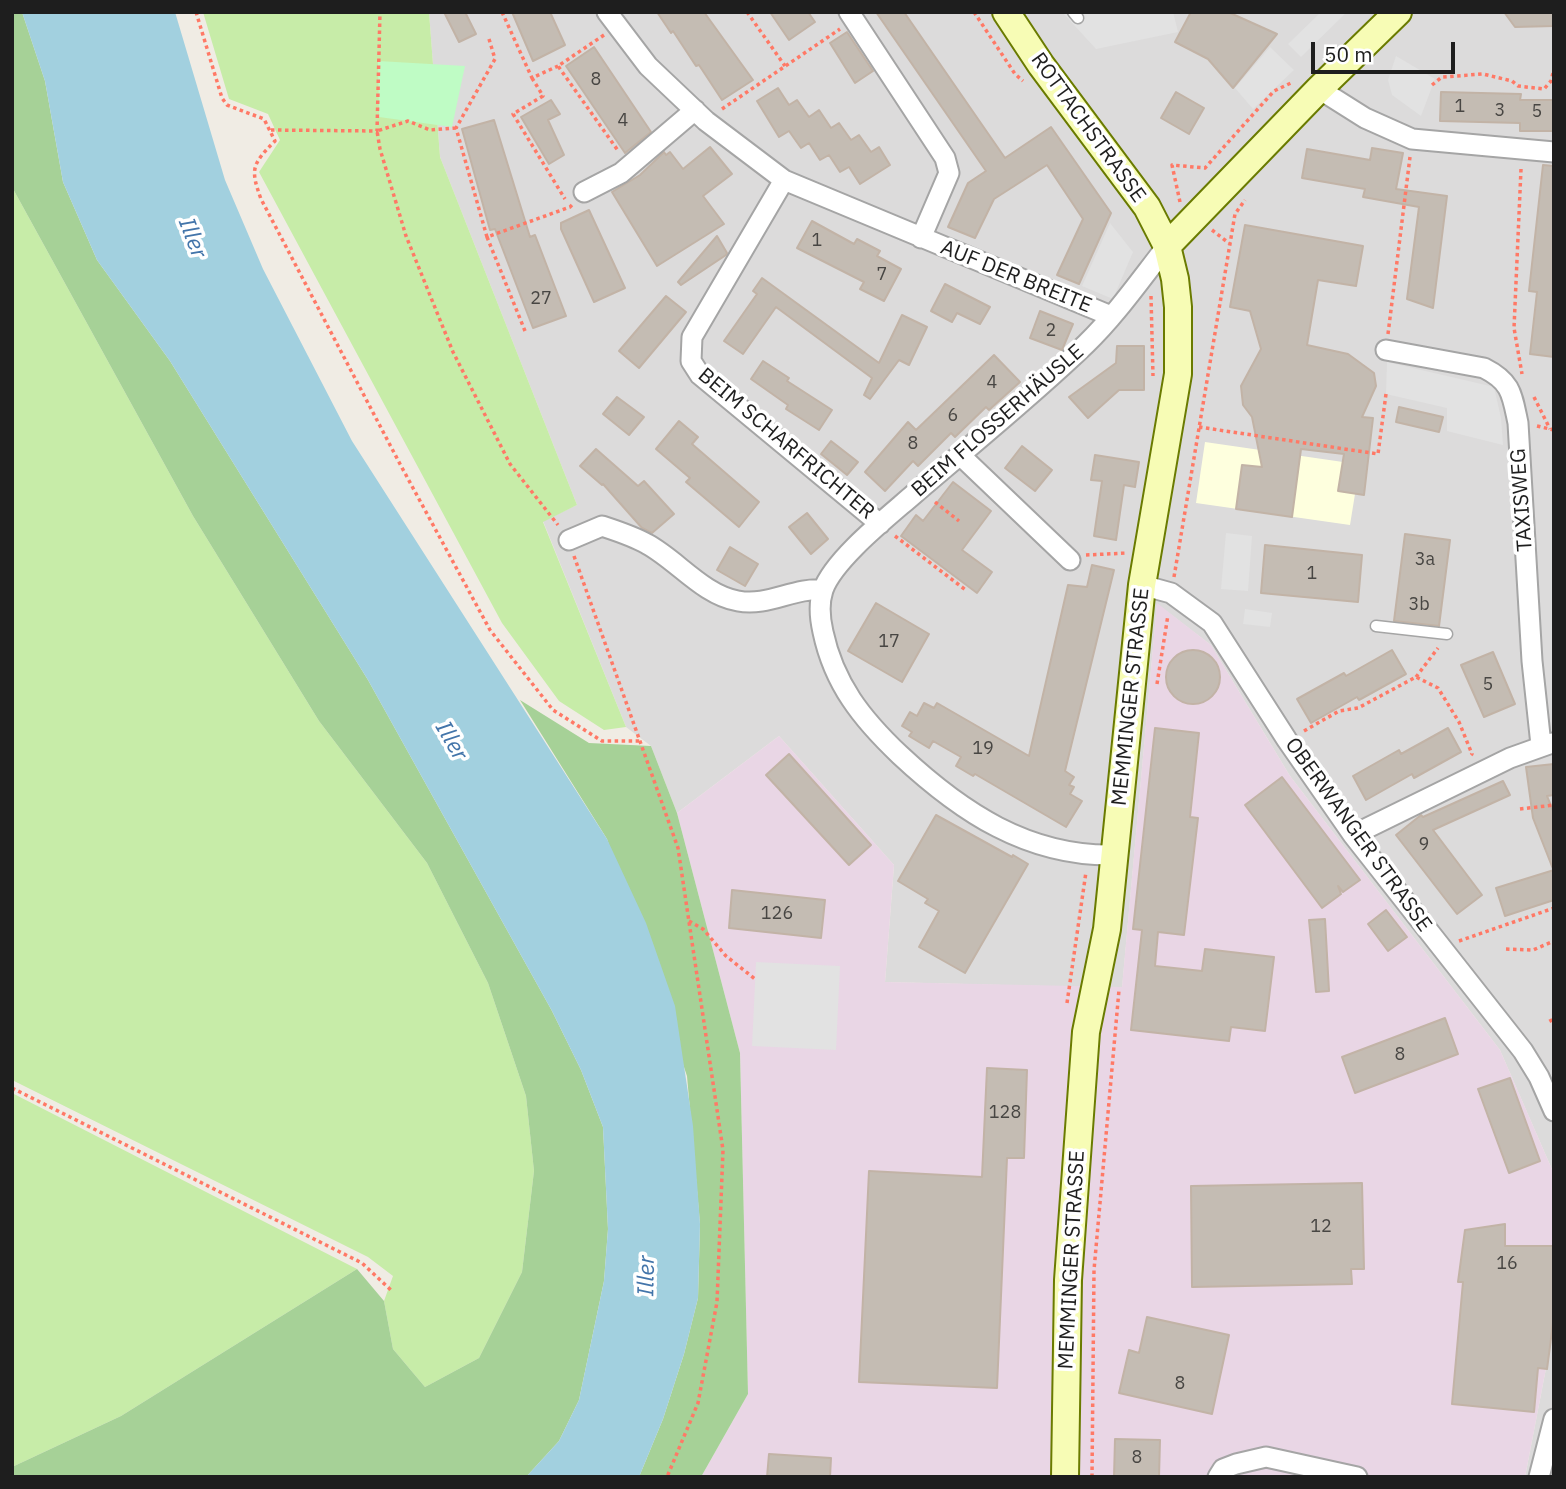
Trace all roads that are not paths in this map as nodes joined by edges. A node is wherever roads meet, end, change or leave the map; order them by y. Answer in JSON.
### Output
{"nodes":[{"id":1,"x":1006,"y":12,"type":"edge"},
{"id":2,"x":1398,"y":12,"type":"edge"},
{"id":3,"x":852,"y":16,"type":"edge"},
{"id":4,"x":612,"y":19,"type":"edge"},
{"id":5,"x":1319,"y":89,"type":"junction"},
{"id":6,"x":700,"y":115,"type":"junction"},
{"id":7,"x":1554,"y":152,"type":"edge"},
{"id":8,"x":784,"y":180,"type":"junction"},
{"id":9,"x":584,"y":192,"type":"road end"},
{"id":10,"x":921,"y":238,"type":"junction"},
{"id":11,"x":1167,"y":246,"type":"junction"},
{"id":12,"x":1111,"y":316,"type":"junction"},
{"id":13,"x":1386,"y":350,"type":"road end"},
{"id":14,"x":960,"y":455,"type":"junction"},
{"id":15,"x":880,"y":524,"type":"junction"},
{"id":16,"x":569,"y":540,"type":"road end"},
{"id":17,"x":1070,"y":560,"type":"road end"},
{"id":18,"x":1142,"y":585,"type":"junction"},
{"id":19,"x":823,"y":590,"type":"junction"},
{"id":20,"x":1376,"y":626,"type":"dead end"},
{"id":21,"x":1447,"y":634,"type":"road end"},
{"id":22,"x":1547,"y":744,"type":"edge"},
{"id":23,"x":1353,"y":835,"type":"junction"},
{"id":24,"x":1115,"y":855,"type":"junction"},
{"id":25,"x":1554,"y":1111,"type":"edge"},
{"id":26,"x":1554,"y":1419,"type":"edge"},
{"id":27,"x":1065,"y":1477,"type":"edge"},
{"id":28,"x":1218,"y":1477,"type":"edge"},
{"id":29,"x":1357,"y":1477,"type":"edge"},
{"id":30,"x":1539,"y":1477,"type":"edge"}],
"edges":[{"from":1,"to":11,"type":"main road","name":"ROTTACHSTRASSE"},
{"from":2,"to":5,"type":"main road"},
{"from":3,"to":10,"type":"street","name":"AUF DER BREITE"},
{"from":4,"to":6,"type":"street","name":"AUF DER BREITE"},
{"from":5,"to":7,"type":"street"},
{"from":5,"to":11,"type":"main road"},
{"from":6,"to":8,"type":"street","name":"AUF DER BREITE"},
{"from":6,"to":9,"type":"street"},
{"from":8,"to":10,"type":"street","name":"AUF DER BREITE"},
{"from":8,"to":15,"type":"street","name":"BEIM SCHARFRICHTER"},
{"from":10,"to":12,"type":"street","name":"AUF DER BREITE"},
{"from":11,"to":12,"type":"street","name":"BEIM FLOSSERHÄUSLE"},
{"from":11,"to":18,"type":"main road","name":"MEMMINGER STRASSE"},
{"from":12,"to":14,"type":"street","name":"BEIM FLOSSERHÄUSLE"},
{"from":13,"to":22,"type":"street","name":"TAXISWEG"},
{"from":14,"to":15,"type":"street","name":"BEIM FLOSSERHÄUSLE"},
{"from":14,"to":17,"type":"street"},
{"from":15,"to":19,"type":"street","name":"BEIM FLOSSERHÄUSLE"},
{"from":16,"to":19,"type":"street"},
{"from":18,"to":23,"type":"street","name":"OBERWANGER STRASSE"},
{"from":18,"to":24,"type":"main road","name":"MEMMINGER STRASSE"},
{"from":19,"to":24,"type":"street"},
{"from":20,"to":21,"type":"lane"},
{"from":22,"to":23,"type":"street","name":"TAXISWEG"},
{"from":23,"to":25,"type":"street","name":"OBERWANGER STRASSE"},
{"from":24,"to":27,"type":"main road","name":"MEMMINGER STRASSE"},
{"from":26,"to":30,"type":"street"},
{"from":28,"to":29,"type":"street"}]}
